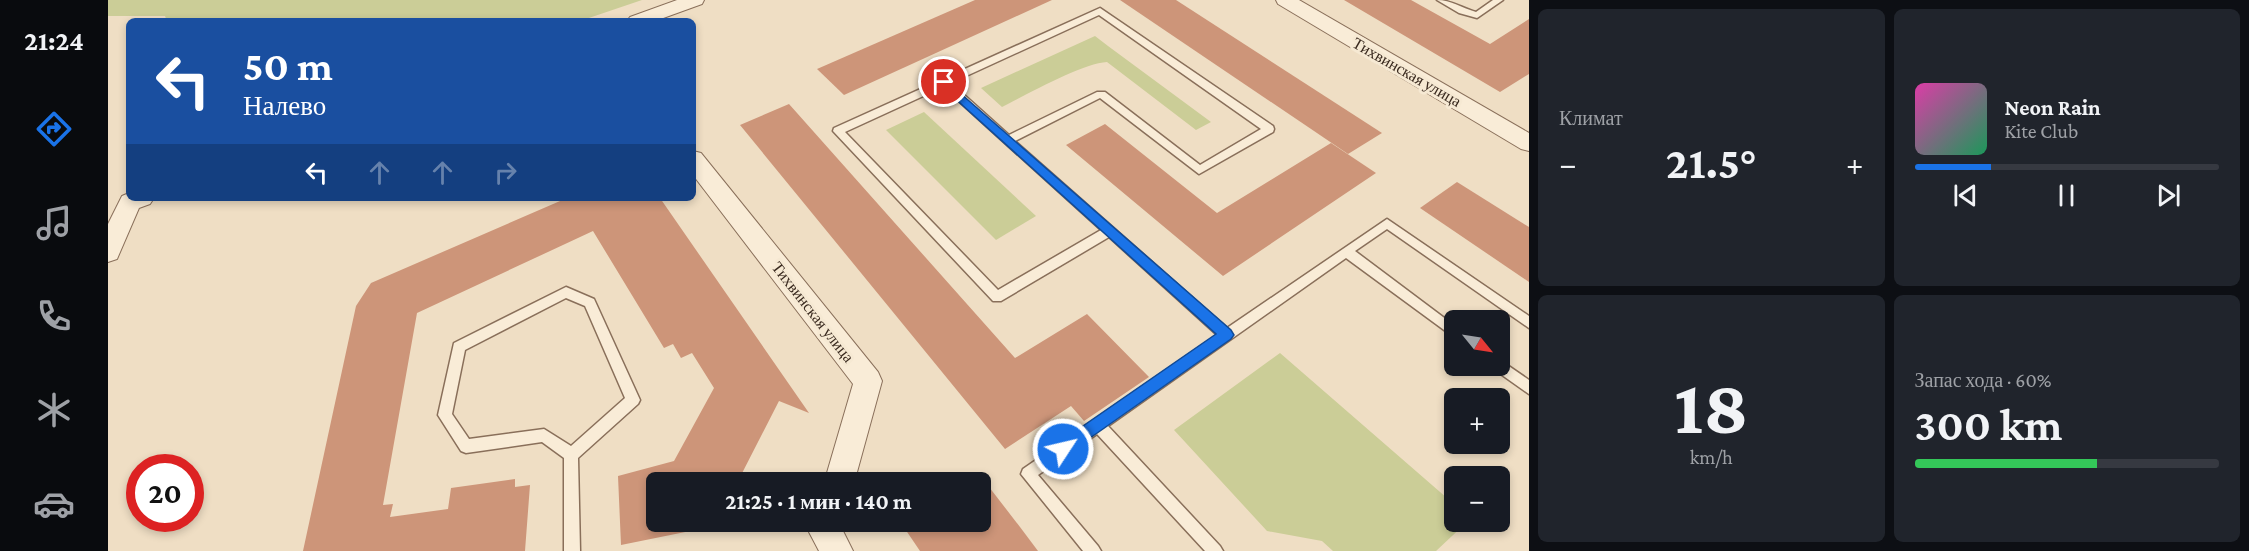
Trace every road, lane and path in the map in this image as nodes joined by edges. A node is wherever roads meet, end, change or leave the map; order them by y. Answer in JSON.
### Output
{"nodes":[{"id":1,"x":695,"y":0,"type":"edge"},
{"id":2,"x":1285,"y":0,"type":"edge"},
{"id":3,"x":1441,"y":0,"type":"edge"},
{"id":4,"x":1499,"y":0,"type":"edge"},
{"id":5,"x":645,"y":18,"type":"edge"},
{"id":6,"x":944,"y":82,"type":"junction"},
{"id":7,"x":1008,"y":141,"type":"junction"},
{"id":8,"x":1529,"y":143,"type":"edge"},
{"id":9,"x":696,"y":163,"type":"edge"},
{"id":10,"x":133,"y":201,"type":"edge"},
{"id":11,"x":1109,"y":231,"type":"junction"},
{"id":12,"x":1346,"y":251,"type":"junction"},
{"id":13,"x":108,"y":252,"type":"edge"},
{"id":14,"x":1529,"y":323,"type":"edge"},
{"id":15,"x":1444,"y":325,"type":"edge"},
{"id":16,"x":1226,"y":335,"type":"junction"},
{"id":17,"x":1510,"y":374,"type":"edge"},
{"id":18,"x":1529,"y":388,"type":"edge"},
{"id":19,"x":1098,"y":425,"type":"junction"},
{"id":20,"x":571,"y":455,"type":"junction"},
{"id":21,"x":842,"y":472,"type":"edge"},
{"id":22,"x":825,"y":532,"type":"edge"},
{"id":23,"x":572,"y":551,"type":"edge"},
{"id":24,"x":837,"y":551,"type":"edge"},
{"id":25,"x":1093,"y":551,"type":"edge"},
{"id":26,"x":1215,"y":551,"type":"edge"}],
"edges":[{"from":1,"to":5,"type":"street"},
{"from":2,"to":8,"type":"street","name":"Тихвинская улица"},
{"from":3,"to":4,"type":"lane"},
{"from":6,"to":7,"type":"lane"},
{"from":6,"to":7,"type":"lane"},
{"from":6,"to":11,"type":"lane"},
{"from":7,"to":11,"type":"lane"},
{"from":9,"to":21,"type":"street","name":"Тихвинская улица"},
{"from":10,"to":13,"type":"street"},
{"from":11,"to":16,"type":"lane"},
{"from":12,"to":14,"type":"lane"},
{"from":12,"to":15,"type":"lane"},
{"from":12,"to":16,"type":"lane"},
{"from":16,"to":19,"type":"lane"},
{"from":17,"to":18,"type":"lane"},
{"from":19,"to":25,"type":"lane"},
{"from":19,"to":26,"type":"lane"},
{"from":20,"to":20,"type":"lane"},
{"from":20,"to":23,"type":"lane"},
{"from":22,"to":24,"type":"street"}]}
